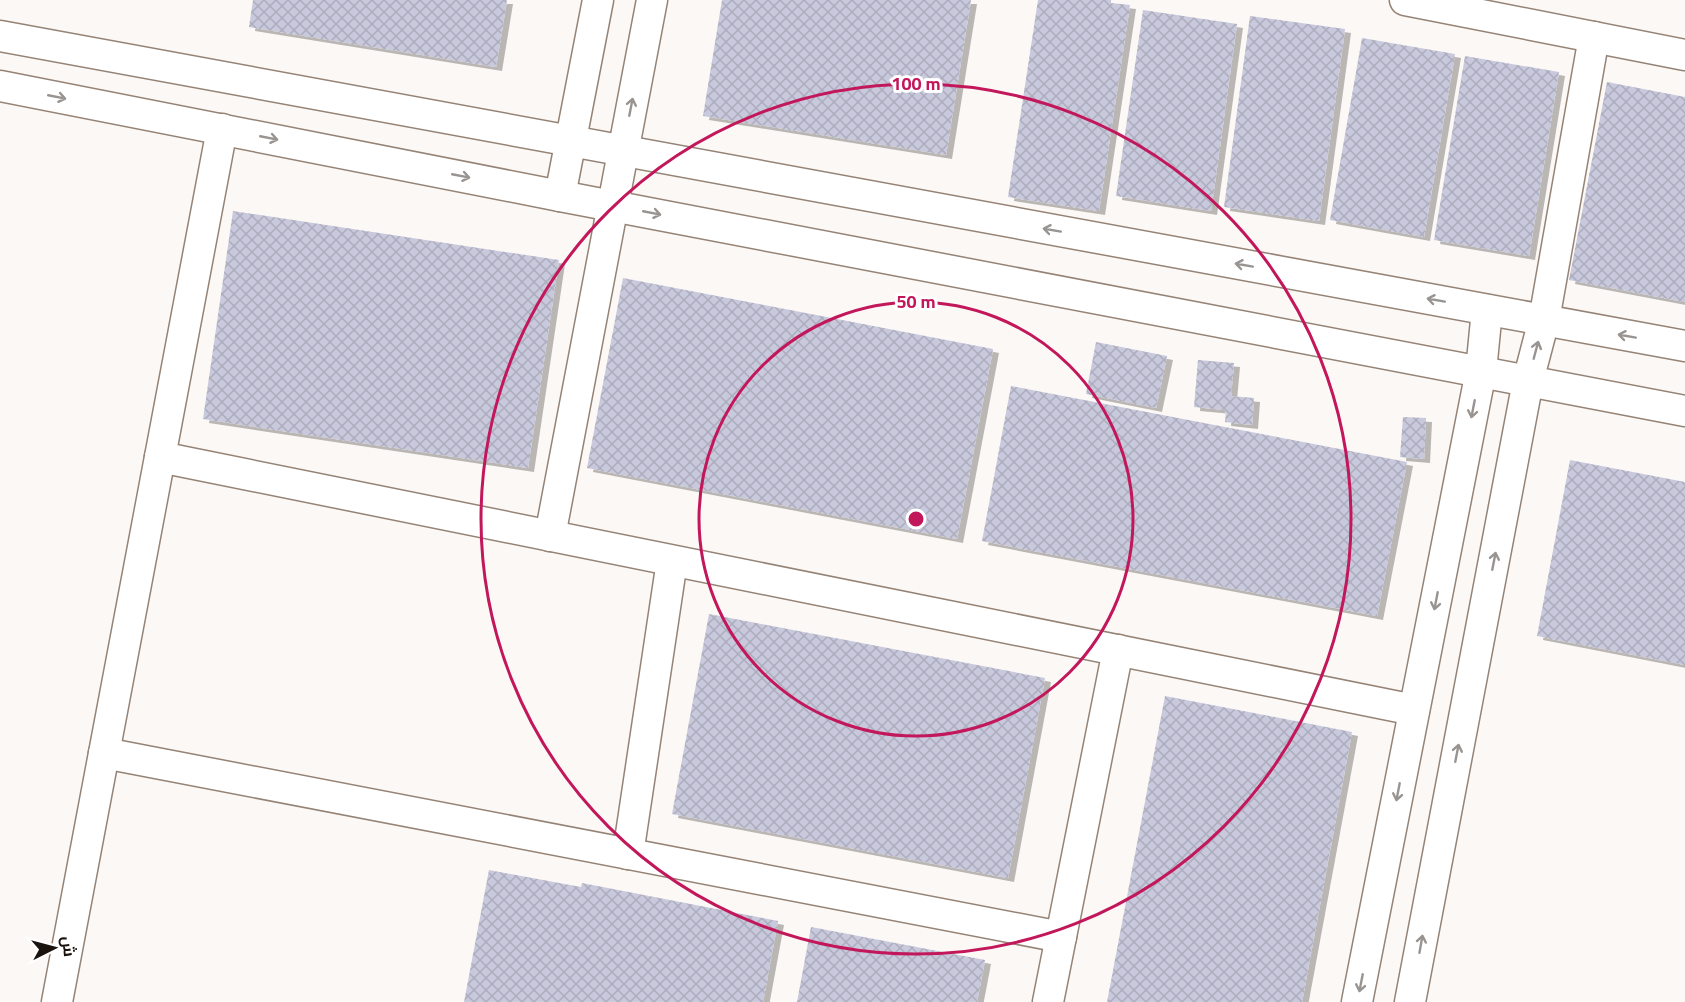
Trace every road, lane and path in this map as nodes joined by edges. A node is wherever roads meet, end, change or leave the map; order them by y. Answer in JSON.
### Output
{"nodes":[{"id":1,"x":598,"y":0,"type":"edge"},
{"id":2,"x":652,"y":0,"type":"edge"},
{"id":3,"x":1419,"y":1,"type":"edge"},
{"id":4,"x":0,"y":36,"type":"edge"},
{"id":5,"x":1594,"y":37,"type":"junction"},
{"id":6,"x":1685,"y":55,"type":"edge"},
{"id":7,"x":0,"y":86,"type":"edge"},
{"id":8,"x":222,"y":129,"type":"junction"},
{"id":9,"x":570,"y":141,"type":"junction"},
{"id":10,"x":623,"y":151,"type":"junction"},
{"id":11,"x":560,"y":196,"type":"junction"},
{"id":12,"x":612,"y":206,"type":"junction"},
{"id":13,"x":1487,"y":310,"type":"junction"},
{"id":14,"x":1544,"y":320,"type":"junction"},
{"id":15,"x":1685,"y":346,"type":"edge"},
{"id":16,"x":1480,"y":371,"type":"junction"},
{"id":17,"x":1528,"y":381,"type":"junction"},
{"id":18,"x":1685,"y":411,"type":"edge"},
{"id":19,"x":160,"y":457,"type":"junction"},
{"id":20,"x":550,"y":536,"type":"junction"},
{"id":21,"x":672,"y":561,"type":"junction"},
{"id":22,"x":1118,"y":650,"type":"junction"},
{"id":23,"x":1414,"y":710,"type":"junction"},
{"id":24,"x":104,"y":753,"type":"junction"},
{"id":25,"x":628,"y":854,"type":"junction"},
{"id":26,"x":1060,"y":937,"type":"junction"},
{"id":27,"x":57,"y":1002,"type":"edge"},
{"id":28,"x":1048,"y":1002,"type":"edge"},
{"id":29,"x":1357,"y":1002,"type":"edge"},
{"id":30,"x":1410,"y":1002,"type":"edge"}],
"edges":[{"from":1,"to":9,"type":"street"},
{"from":10,"to":2,"type":"street","one_way":true},
{"from":3,"to":5,"type":"street"},
{"from":4,"to":9,"type":"street"},
{"from":5,"to":6,"type":"street"},
{"from":5,"to":14,"type":"street"},
{"from":7,"to":8,"type":"street","one_way":true},
{"from":8,"to":11,"type":"street","one_way":true},
{"from":8,"to":19,"type":"street"},
{"from":9,"to":10,"type":"street"},
{"from":9,"to":11,"type":"street"},
{"from":10,"to":12,"type":"street"},
{"from":13,"to":10,"type":"street","one_way":true},
{"from":11,"to":12,"type":"street"},
{"from":12,"to":16,"type":"street","one_way":true},
{"from":12,"to":20,"type":"street"},
{"from":13,"to":14,"type":"street"},
{"from":13,"to":16,"type":"street"},
{"from":15,"to":14,"type":"street","one_way":true},
{"from":17,"to":14,"type":"street","one_way":true},
{"from":16,"to":17,"type":"street"},
{"from":16,"to":23,"type":"street","one_way":true},
{"from":17,"to":18,"type":"street"},
{"from":30,"to":17,"type":"street","one_way":true},
{"from":19,"to":20,"type":"street"},
{"from":19,"to":24,"type":"street"},
{"from":20,"to":21,"type":"street"},
{"from":21,"to":22,"type":"street"},
{"from":21,"to":25,"type":"street"},
{"from":22,"to":23,"type":"street"},
{"from":22,"to":26,"type":"street"},
{"from":23,"to":29,"type":"street","one_way":true},
{"from":24,"to":25,"type":"street"},
{"from":24,"to":27,"type":"street"},
{"from":25,"to":26,"type":"street"},
{"from":26,"to":28,"type":"street"}]}
